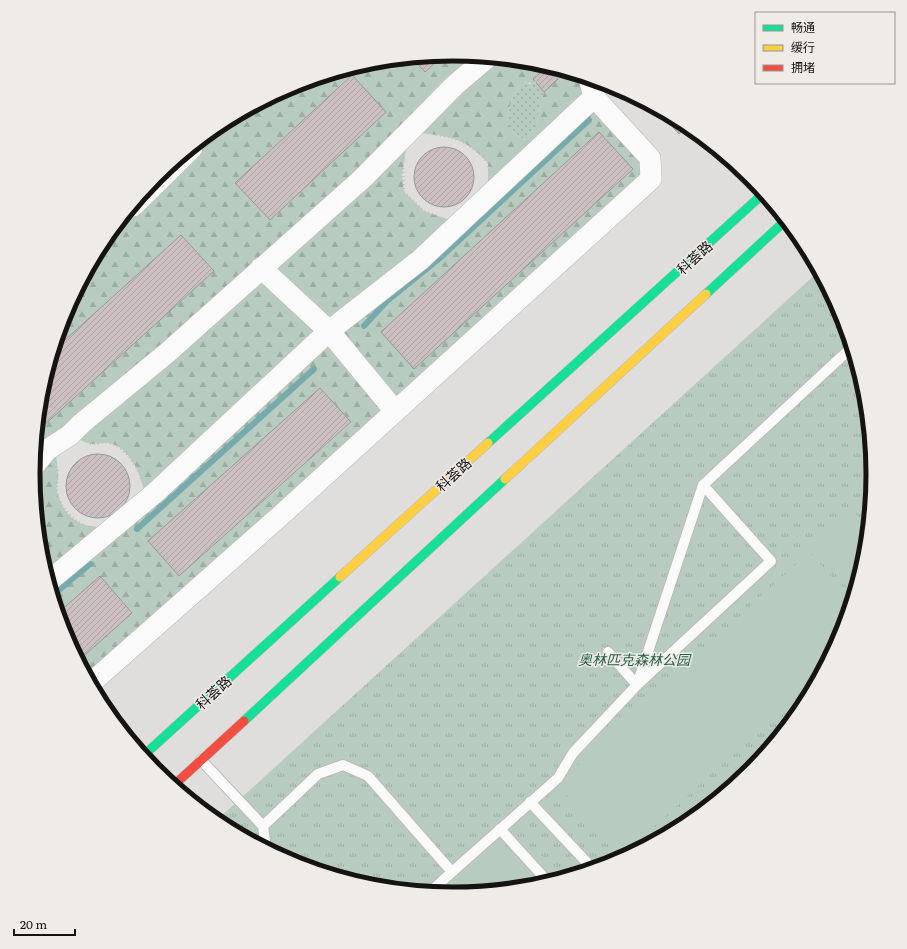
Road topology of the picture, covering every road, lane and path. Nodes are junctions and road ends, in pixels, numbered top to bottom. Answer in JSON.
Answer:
{"nodes":[{"id":1,"x":482,"y":62,"type":"edge"},
{"id":2,"x":516,"y":66,"type":"edge"},
{"id":3,"x":380,"y":68,"type":"edge"},
{"id":4,"x":536,"y":82,"type":"dead end"},
{"id":5,"x":592,"y":88,"type":"edge"},
{"id":6,"x":425,"y":116,"type":"junction"},
{"id":7,"x":409,"y":132,"type":"junction"},
{"id":8,"x":173,"y":171,"type":"edge"},
{"id":9,"x":488,"y":196,"type":"junction"},
{"id":10,"x":760,"y":197,"type":"edge"},
{"id":11,"x":466,"y":217,"type":"junction"},
{"id":12,"x":782,"y":223,"type":"edge"},
{"id":13,"x":261,"y":268,"type":"junction"},
{"id":14,"x":329,"y":331,"type":"junction"},
{"id":15,"x":848,"y":352,"type":"edge"},
{"id":16,"x":395,"y":411,"type":"junction"},
{"id":17,"x":62,"y":441,"type":"junction"},
{"id":18,"x":41,"y":458,"type":"edge"},
{"id":19,"x":703,"y":485,"type":"junction"},
{"id":20,"x":139,"y":506,"type":"junction"},
{"id":21,"x":114,"y":527,"type":"junction"},
{"id":22,"x":804,"y":531,"type":"dead end"},
{"id":23,"x":771,"y":560,"type":"junction"},
{"id":24,"x":53,"y":578,"type":"edge"},
{"id":25,"x":608,"y":652,"type":"dead end"},
{"id":26,"x":94,"y":680,"type":"edge"},
{"id":27,"x":637,"y":686,"type":"junction"},
{"id":28,"x":147,"y":752,"type":"edge"},
{"id":29,"x":201,"y":760,"type":"junction"},
{"id":30,"x":177,"y":782,"type":"edge"},
{"id":31,"x":530,"y":802,"type":"junction"},
{"id":32,"x":264,"y":826,"type":"junction"},
{"id":33,"x":500,"y":829,"type":"junction"},
{"id":34,"x":265,"y":842,"type":"edge"},
{"id":35,"x":589,"y":865,"type":"edge"},
{"id":36,"x":452,"y":872,"type":"junction"},
{"id":37,"x":544,"y":878,"type":"edge"},
{"id":38,"x":435,"y":887,"type":"edge"}],
"edges":[{"from":1,"to":6,"type":"street"},
{"from":2,"to":4,"type":"path"},
{"from":3,"to":6,"type":"path"},
{"from":5,"to":9,"type":"street"},
{"from":5,"to":16,"type":"street"},
{"from":6,"to":7,"type":"street"},
{"from":7,"to":9,"type":"path"},
{"from":7,"to":11,"type":"path"},
{"from":7,"to":13,"type":"street"},
{"from":8,"to":13,"type":"path"},
{"from":9,"to":11,"type":"street"},
{"from":10,"to":28,"type":"main road","name":"科荟路"},
{"from":11,"to":14,"type":"street"},
{"from":12,"to":29,"type":"main road"},
{"from":13,"to":14,"type":"street"},
{"from":13,"to":17,"type":"street"},
{"from":14,"to":16,"type":"street"},
{"from":14,"to":20,"type":"street"},
{"from":15,"to":19,"type":"lane"},
{"from":16,"to":26,"type":"street"},
{"from":17,"to":18,"type":"street"},
{"from":17,"to":20,"type":"path"},
{"from":17,"to":21,"type":"path"},
{"from":19,"to":23,"type":"lane"},
{"from":19,"to":27,"type":"lane"},
{"from":20,"to":21,"type":"street"},
{"from":21,"to":24,"type":"street"},
{"from":22,"to":23,"type":"path"},
{"from":23,"to":27,"type":"lane"},
{"from":25,"to":27,"type":"lane"},
{"from":27,"to":31,"type":"lane"},
{"from":29,"to":30,"type":"main road"},
{"from":29,"to":32,"type":"lane"},
{"from":31,"to":33,"type":"lane"},
{"from":31,"to":35,"type":"lane"},
{"from":32,"to":34,"type":"lane"},
{"from":32,"to":36,"type":"lane"},
{"from":33,"to":36,"type":"lane"},
{"from":33,"to":37,"type":"lane"},
{"from":36,"to":38,"type":"lane"}]}
